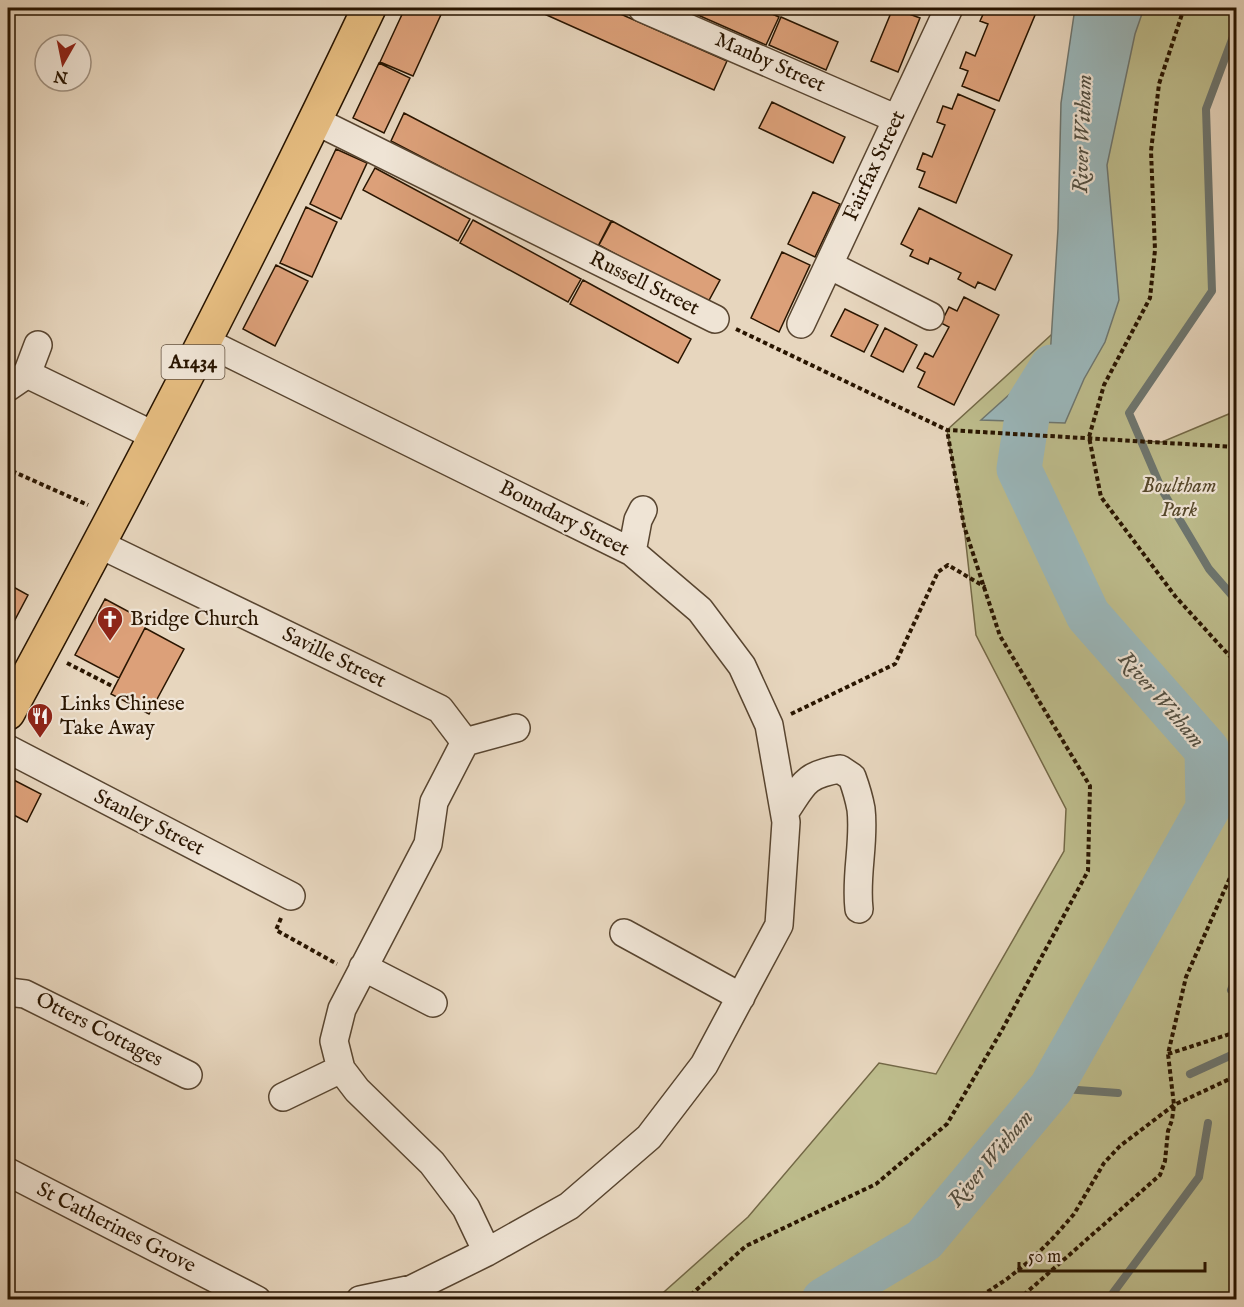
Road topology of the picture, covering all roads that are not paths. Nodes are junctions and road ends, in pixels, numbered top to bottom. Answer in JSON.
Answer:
{"nodes":[{"id":1,"x":369,"y":8,"type":"edge"},
{"id":2,"x":642,"y":8,"type":"edge"},
{"id":3,"x":949,"y":8,"type":"edge"},
{"id":4,"x":897,"y":119,"type":"junction"},
{"id":5,"x":316,"y":120,"type":"junction"},
{"id":6,"x":829,"y":265,"type":"junction"},
{"id":7,"x":930,"y":316,"type":"dead end"},
{"id":8,"x":715,"y":319,"type":"road end"},
{"id":9,"x":801,"y":324,"type":"dead end"},
{"id":10,"x":204,"y":341,"type":"junction"},
{"id":11,"x":38,"y":345,"type":"dead end"},
{"id":12,"x":17,"y":380,"type":"edge"},
{"id":13,"x":155,"y":436,"type":"junction"},
{"id":14,"x":643,"y":510,"type":"dead end"},
{"id":15,"x":106,"y":530,"type":"junction"},
{"id":16,"x":632,"y":552,"type":"junction"},
{"id":17,"x":8,"y":713,"type":"edge"},
{"id":18,"x":516,"y":728,"type":"dead end"},
{"id":19,"x":465,"y":742,"type":"junction"},
{"id":20,"x":8,"y":749,"type":"edge"},
{"id":21,"x":784,"y":812,"type":"junction"},
{"id":22,"x":291,"y":896,"type":"road end"},
{"id":23,"x":859,"y":909,"type":"dead end"},
{"id":24,"x":624,"y":933,"type":"dead end"},
{"id":25,"x":361,"y":971,"type":"junction"},
{"id":26,"x":8,"y":992,"type":"edge"},
{"id":27,"x":741,"y":997,"type":"junction"},
{"id":28,"x":433,"y":1004,"type":"dead end"},
{"id":29,"x":341,"y":1069,"type":"junction"},
{"id":30,"x":188,"y":1075,"type":"dead end"},
{"id":31,"x":283,"y":1097,"type":"dead end"},
{"id":32,"x":8,"y":1172,"type":"edge"},
{"id":33,"x":487,"y":1252,"type":"junction"},
{"id":34,"x":257,"y":1299,"type":"edge"},
{"id":35,"x":360,"y":1299,"type":"edge"}],
"edges":[{"from":1,"to":5,"type":"main road","number":"A1434"},
{"from":2,"to":4,"type":"street","name":"Manby Street"},
{"from":3,"to":4,"type":"street","name":"Fairfax Street"},
{"from":4,"to":6,"type":"street","name":"Fairfax Street"},
{"from":5,"to":8,"type":"street","name":"Russell Street"},
{"from":5,"to":10,"type":"main road","number":"A1434"},
{"from":6,"to":7,"type":"street"},
{"from":6,"to":9,"type":"street","name":"Fairfax Street"},
{"from":10,"to":13,"type":"main road","number":"A1434"},
{"from":10,"to":16,"type":"street","name":"Boundary Street"},
{"from":11,"to":12,"type":"street"},
{"from":12,"to":13,"type":"street"},
{"from":13,"to":15,"type":"main road","number":"A1434"},
{"from":14,"to":16,"type":"street"},
{"from":15,"to":17,"type":"main road","number":"A1434"},
{"from":15,"to":19,"type":"street","name":"Saville Street"},
{"from":16,"to":21,"type":"street","name":"Boundary Street"},
{"from":18,"to":19,"type":"street"},
{"from":19,"to":25,"type":"street"},
{"from":20,"to":22,"type":"street","name":"Stanley Street"},
{"from":21,"to":23,"type":"street"},
{"from":21,"to":27,"type":"street","name":"Boundary Street"},
{"from":24,"to":27,"type":"street"},
{"from":25,"to":28,"type":"street"},
{"from":25,"to":29,"type":"street"},
{"from":26,"to":30,"type":"street","name":"Otters Cottages"},
{"from":27,"to":33,"type":"street"},
{"from":29,"to":31,"type":"street"},
{"from":29,"to":33,"type":"street"},
{"from":32,"to":34,"type":"street","name":"St Catherines Grove"},
{"from":33,"to":35,"type":"street"}]}
